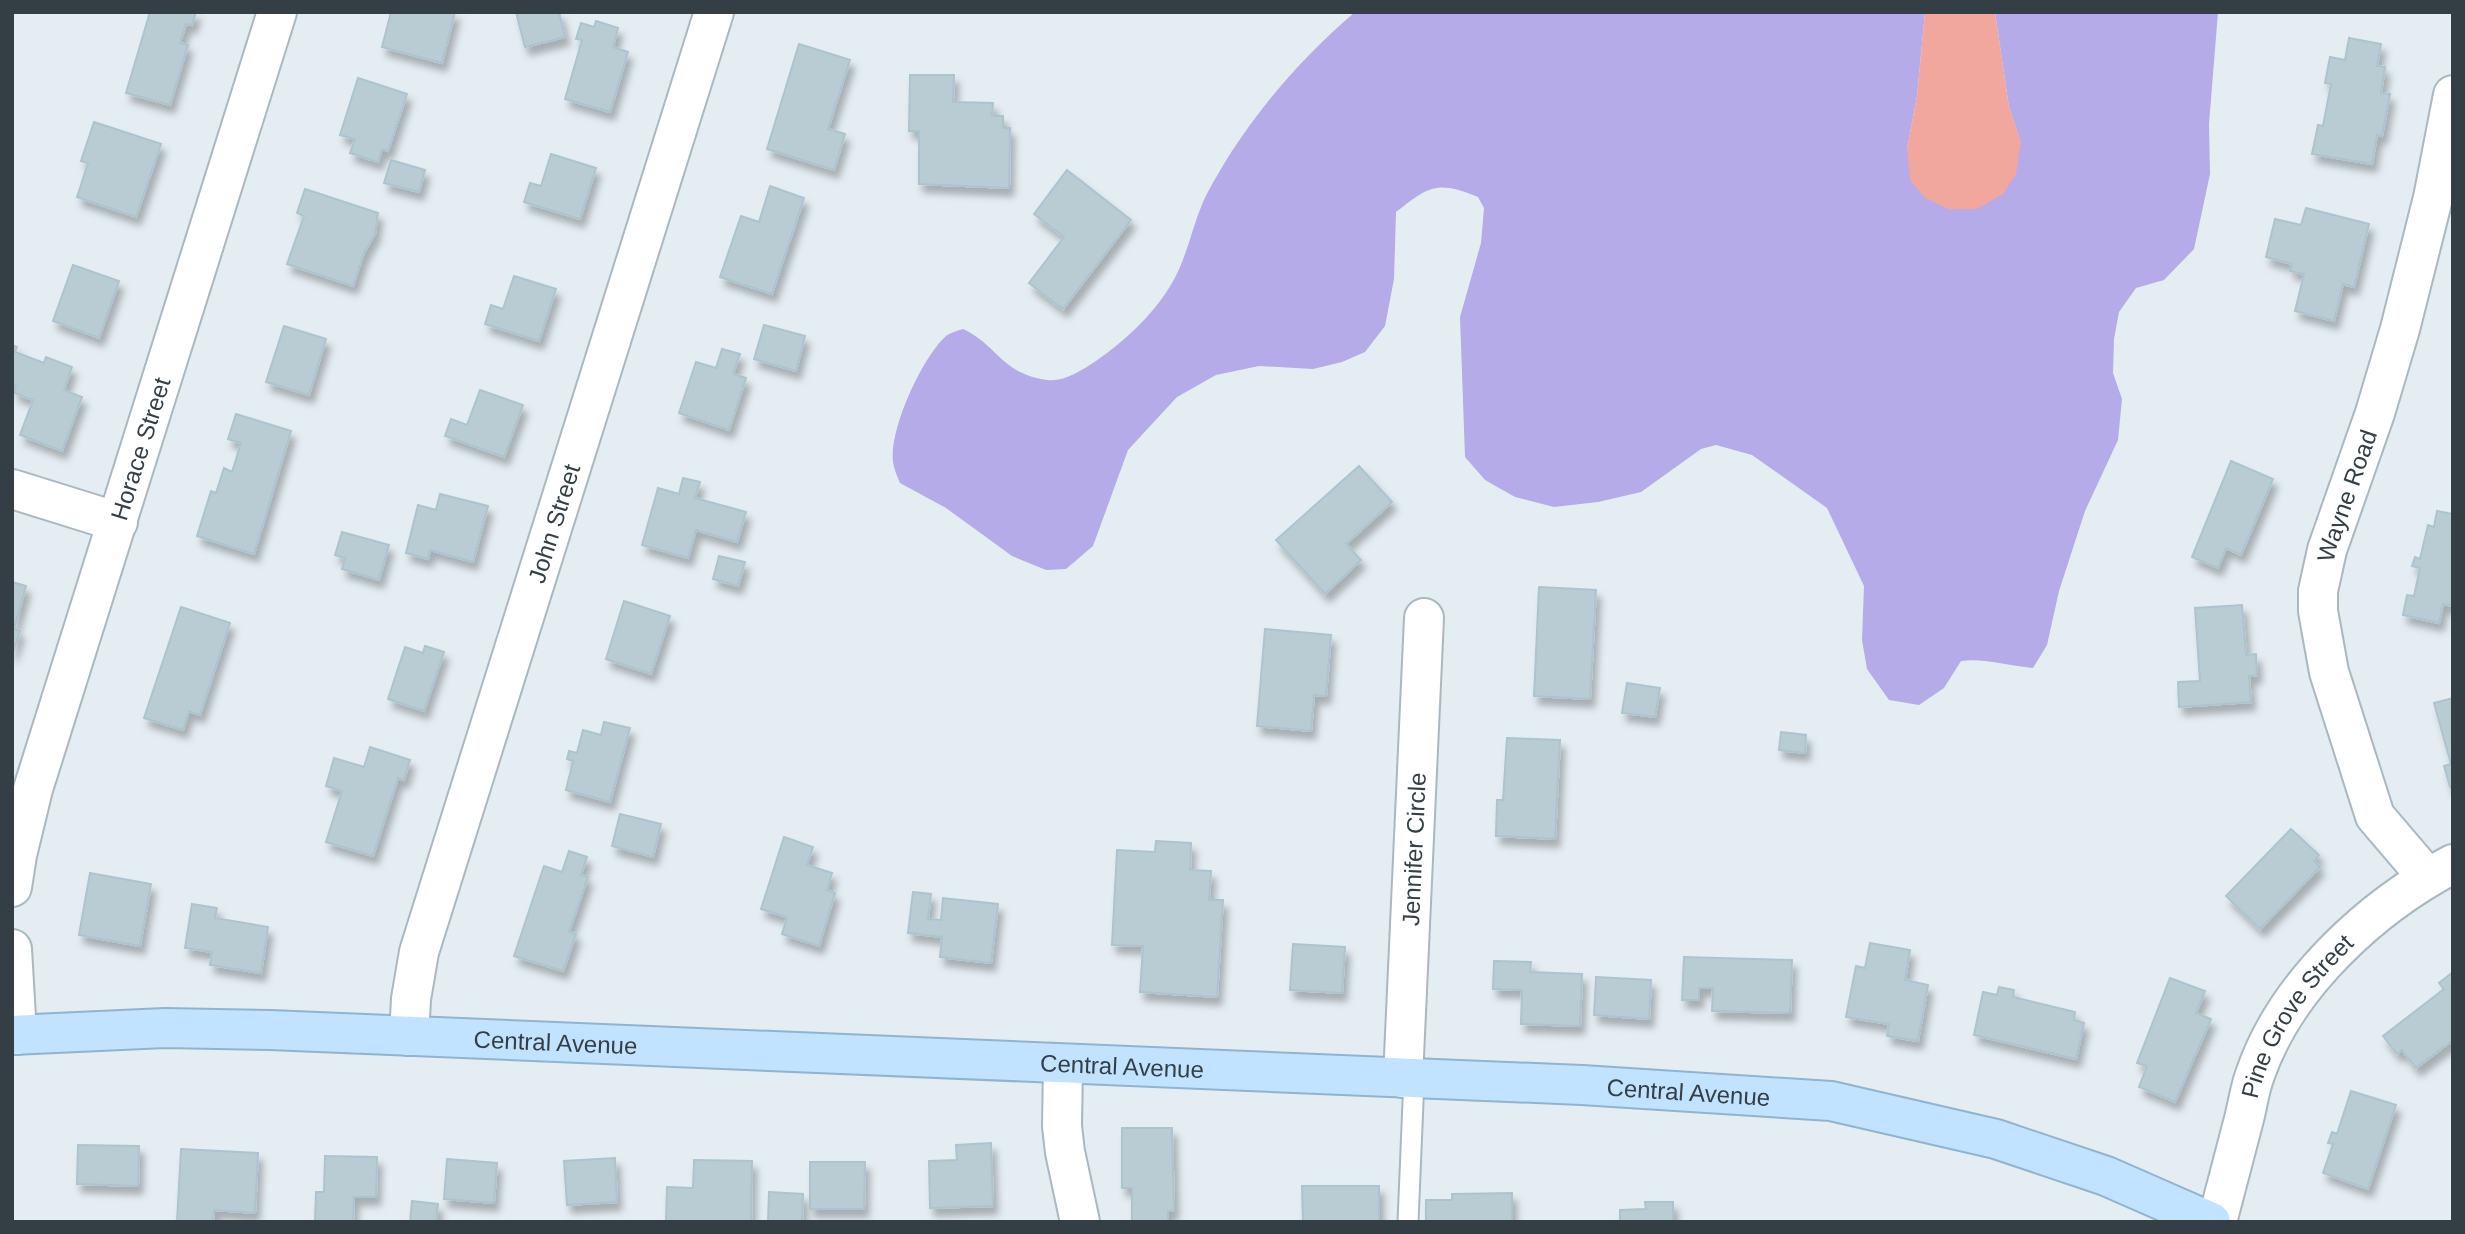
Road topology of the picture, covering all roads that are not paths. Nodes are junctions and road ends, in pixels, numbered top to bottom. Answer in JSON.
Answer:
{"nodes":[{"id":1,"x":277,"y":12,"type":"edge"},
{"id":2,"x":714,"y":12,"type":"edge"},
{"id":3,"x":2453,"y":95,"type":"edge"},
{"id":4,"x":12,"y":489,"type":"edge"},
{"id":5,"x":118,"y":522,"type":"junction"},
{"id":6,"x":1424,"y":618,"type":"dead end"},
{"id":7,"x":2440,"y":870,"type":"edge"},
{"id":8,"x":12,"y":887,"type":"edge"},
{"id":9,"x":12,"y":949,"type":"edge"},
{"id":10,"x":15,"y":1035,"type":"edge"},
{"id":11,"x":409,"y":1036,"type":"junction"},
{"id":12,"x":1063,"y":1065,"type":"junction"},
{"id":13,"x":1408,"y":1078,"type":"junction"},
{"id":14,"x":1080,"y":1222,"type":"edge"},
{"id":15,"x":1408,"y":1222,"type":"edge"},
{"id":16,"x":2211,"y":1222,"type":"edge"},
{"id":17,"x":2217,"y":1222,"type":"edge"}],
"edges":[{"from":1,"to":5,"type":"street","name":"Horace Street"},
{"from":2,"to":11,"type":"street","name":"John Street"},
{"from":3,"to":7,"type":"street","name":"Wayne Road"},
{"from":4,"to":5,"type":"street"},
{"from":5,"to":8,"type":"street","name":"Horace Street"},
{"from":6,"to":13,"type":"street","name":"Jennifer Circle"},
{"from":7,"to":17,"type":"street","name":"Pine Grove Street"},
{"from":9,"to":10,"type":"street"},
{"from":10,"to":11,"type":"main road","name":"Central Avenue"},
{"from":11,"to":12,"type":"main road","name":"Central Avenue"},
{"from":12,"to":13,"type":"main road","name":"Central Avenue"},
{"from":12,"to":14,"type":"street"},
{"from":13,"to":15,"type":"lane"},
{"from":13,"to":16,"type":"main road","name":"Central Avenue"}]}
